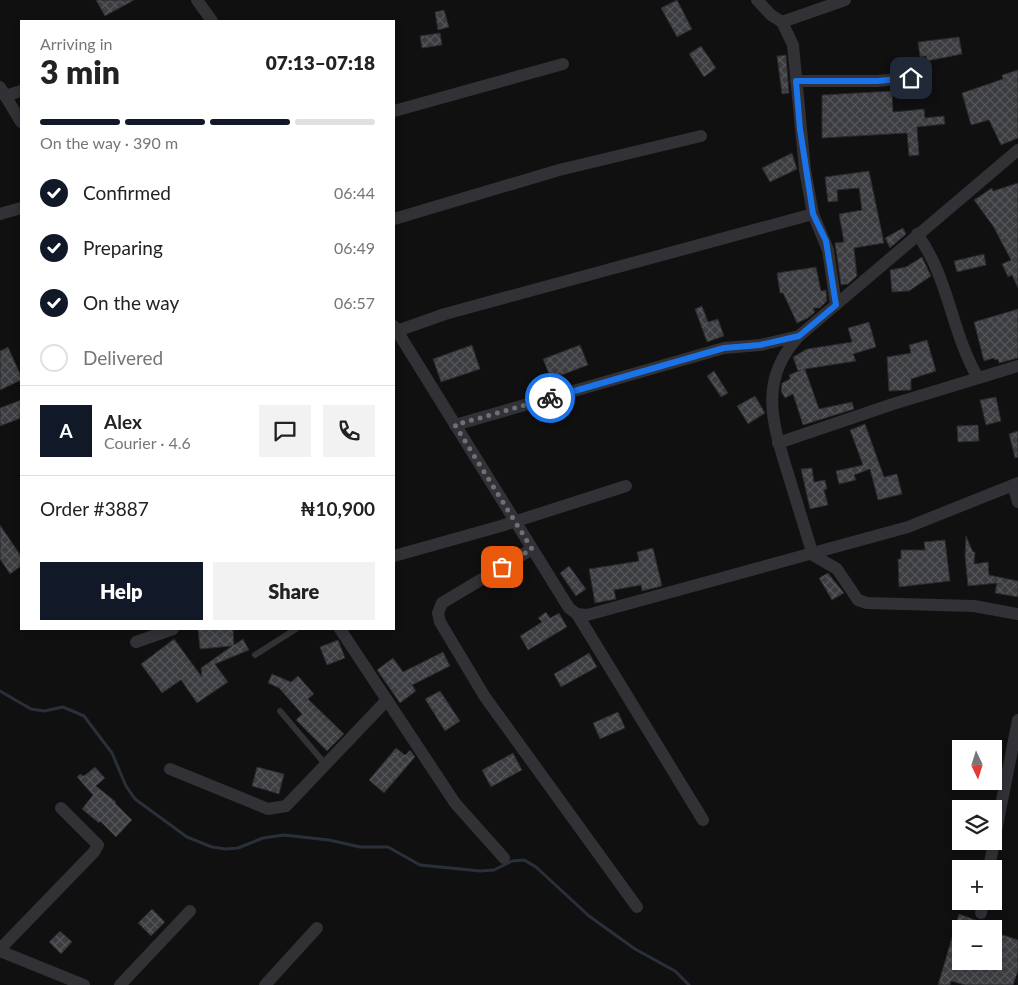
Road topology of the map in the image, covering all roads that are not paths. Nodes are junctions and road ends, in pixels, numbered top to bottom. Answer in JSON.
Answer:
{"nodes":[{"id":1,"x":197,"y":0,"type":"edge"},
{"id":2,"x":757,"y":0,"type":"edge"},
{"id":3,"x":845,"y":0,"type":"edge"},
{"id":4,"x":211,"y":20,"type":"edge"},
{"id":5,"x":782,"y":22,"type":"junction"},
{"id":6,"x":563,"y":64,"type":"dead end"},
{"id":7,"x":911,"y":78,"type":"dead end"},
{"id":8,"x":796,"y":81,"type":"junction"},
{"id":9,"x":20,"y":91,"type":"edge"},
{"id":10,"x":3,"y":92,"type":"edge"},
{"id":11,"x":395,"y":111,"type":"edge"},
{"id":12,"x":20,"y":120,"type":"edge"},
{"id":13,"x":700,"y":136,"type":"dead end"},
{"id":14,"x":1018,"y":150,"type":"edge"},
{"id":15,"x":20,"y":208,"type":"edge"},
{"id":16,"x":0,"y":214,"type":"edge"},
{"id":17,"x":813,"y":214,"type":"junction"},
{"id":18,"x":395,"y":220,"type":"edge"},
{"id":19,"x":917,"y":234,"type":"junction"},
{"id":20,"x":836,"y":305,"type":"junction"},
{"id":21,"x":395,"y":328,"type":"edge"},
{"id":22,"x":799,"y":336,"type":"junction"},
{"id":23,"x":1018,"y":366,"type":"edge"},
{"id":24,"x":978,"y":378,"type":"junction"},
{"id":25,"x":455,"y":425,"type":"junction"},
{"id":26,"x":778,"y":442,"type":"junction"},
{"id":27,"x":1015,"y":484,"type":"edge"},
{"id":28,"x":626,"y":486,"type":"dead end"},
{"id":29,"x":1018,"y":502,"type":"edge"},
{"id":30,"x":515,"y":521,"type":"junction"},
{"id":31,"x":532,"y":549,"type":"junction"},
{"id":32,"x":813,"y":555,"type":"junction"},
{"id":33,"x":395,"y":556,"type":"edge"},
{"id":34,"x":577,"y":614,"type":"junction"},
{"id":35,"x":1018,"y":614,"type":"edge"},
{"id":36,"x":169,"y":630,"type":"edge"},
{"id":37,"x":294,"y":630,"type":"edge"},
{"id":38,"x":341,"y":630,"type":"edge"},
{"id":39,"x":136,"y":642,"type":"dead end"},
{"id":40,"x":255,"y":655,"type":"dead end"},
{"id":41,"x":387,"y":700,"type":"junction"},
{"id":42,"x":280,"y":711,"type":"dead end"},
{"id":43,"x":1018,"y":720,"type":"edge"},
{"id":44,"x":326,"y":765,"type":"junction"},
{"id":45,"x":170,"y":769,"type":"dead end"},
{"id":46,"x":1002,"y":801,"type":"edge"},
{"id":47,"x":61,"y":808,"type":"dead end"},
{"id":48,"x":703,"y":820,"type":"dead end"},
{"id":49,"x":504,"y":858,"type":"dead end"},
{"id":50,"x":637,"y":907,"type":"dead end"},
{"id":51,"x":190,"y":911,"type":"dead end"},
{"id":52,"x":317,"y":928,"type":"dead end"},
{"id":53,"x":0,"y":950,"type":"edge"},
{"id":54,"x":84,"y":985,"type":"edge"},
{"id":55,"x":120,"y":985,"type":"edge"},
{"id":56,"x":265,"y":985,"type":"edge"}],
"edges":[{"from":1,"to":4,"type":"street"},
{"from":2,"to":5,"type":"street"},
{"from":3,"to":5,"type":"street"},
{"from":5,"to":8,"type":"street"},
{"from":6,"to":11,"type":"street"},
{"from":7,"to":8,"type":"street"},
{"from":8,"to":17,"type":"street"},
{"from":9,"to":10,"type":"street"},
{"from":10,"to":12,"type":"street"},
{"from":13,"to":18,"type":"street"},
{"from":14,"to":19,"type":"street"},
{"from":15,"to":16,"type":"street"},
{"from":17,"to":20,"type":"street"},
{"from":17,"to":21,"type":"street"},
{"from":19,"to":20,"type":"street"},
{"from":19,"to":24,"type":"street"},
{"from":20,"to":22,"type":"street"},
{"from":21,"to":25,"type":"street"},
{"from":22,"to":25,"type":"street"},
{"from":22,"to":26,"type":"street"},
{"from":23,"to":24,"type":"street"},
{"from":24,"to":26,"type":"street"},
{"from":25,"to":30,"type":"street"},
{"from":26,"to":32,"type":"street"},
{"from":27,"to":29,"type":"street"},
{"from":27,"to":32,"type":"street"},
{"from":28,"to":30,"type":"street"},
{"from":30,"to":31,"type":"street"},
{"from":30,"to":33,"type":"street"},
{"from":31,"to":34,"type":"street"},
{"from":31,"to":50,"type":"street"},
{"from":32,"to":34,"type":"street"},
{"from":32,"to":35,"type":"street"},
{"from":34,"to":48,"type":"street"},
{"from":36,"to":39,"type":"street"},
{"from":37,"to":40,"type":"lane"},
{"from":38,"to":41,"type":"street"},
{"from":41,"to":44,"type":"street"},
{"from":41,"to":49,"type":"street"},
{"from":42,"to":44,"type":"lane"},
{"from":43,"to":46,"type":"street"},
{"from":44,"to":45,"type":"street"},
{"from":47,"to":53,"type":"street"},
{"from":51,"to":55,"type":"street"},
{"from":52,"to":56,"type":"street"},
{"from":53,"to":54,"type":"street"}]}
